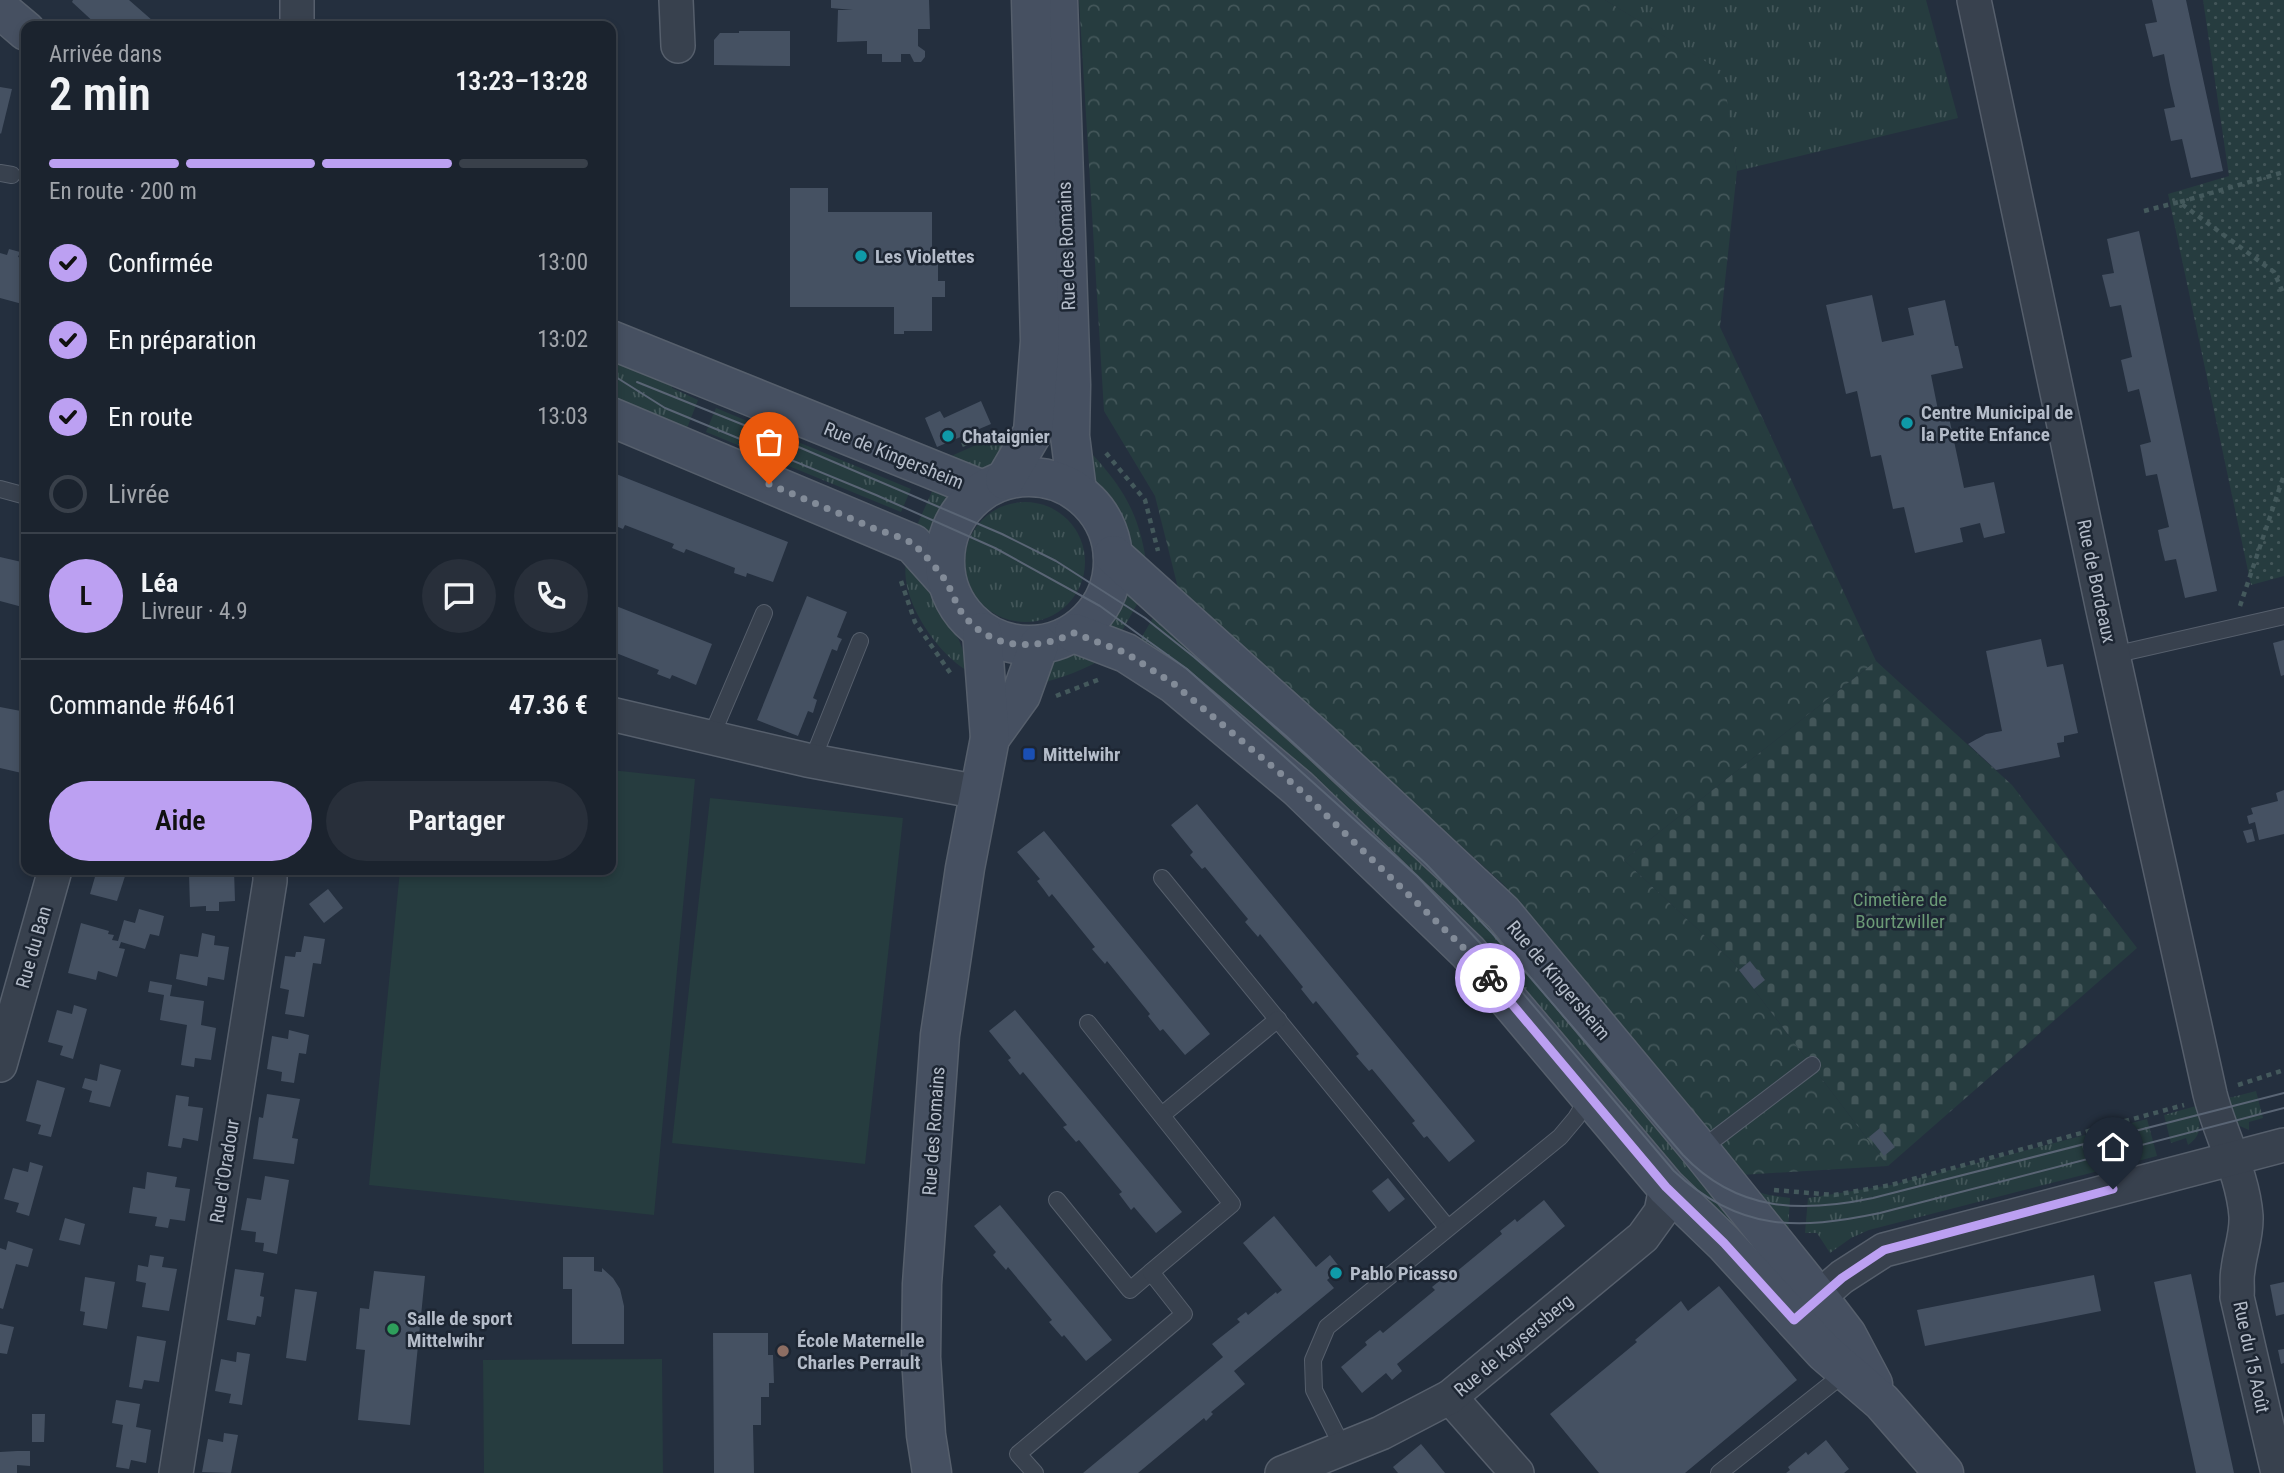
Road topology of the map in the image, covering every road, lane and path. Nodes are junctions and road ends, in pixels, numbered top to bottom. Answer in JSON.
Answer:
{"nodes":[{"id":1,"x":297,"y":0,"type":"edge"},
{"id":2,"x":676,"y":0,"type":"edge"},
{"id":3,"x":1031,"y":0,"type":"edge"},
{"id":4,"x":1058,"y":0,"type":"edge"},
{"id":5,"x":1974,"y":0,"type":"edge"},
{"id":6,"x":0,"y":9,"type":"edge"},
{"id":7,"x":297,"y":21,"type":"edge"},
{"id":8,"x":21,"y":27,"type":"edge"},
{"id":9,"x":678,"y":46,"type":"dead end"},
{"id":10,"x":2284,"y":172,"type":"edge"},
{"id":11,"x":2179,"y":202,"type":"junction"},
{"id":12,"x":2144,"y":211,"type":"dead end"},
{"id":13,"x":2284,"y":295,"type":"edge"},
{"id":14,"x":616,"y":342,"type":"edge"},
{"id":15,"x":616,"y":419,"type":"edge"},
{"id":16,"x":1007,"y":428,"type":"dead end"},
{"id":17,"x":952,"y":449,"type":"dead end"},
{"id":18,"x":1103,"y":450,"type":"dead end"},
{"id":19,"x":2284,"y":475,"type":"edge"},
{"id":20,"x":994,"y":485,"type":"junction"},
{"id":21,"x":0,"y":489,"type":"edge"},
{"id":22,"x":1077,"y":491,"type":"junction"},
{"id":23,"x":21,"y":495,"type":"edge"},
{"id":24,"x":1113,"y":555,"type":"junction"},
{"id":25,"x":1160,"y":559,"type":"dead end"},
{"id":26,"x":898,"y":573,"type":"dead end"},
{"id":27,"x":947,"y":582,"type":"junction"},
{"id":28,"x":764,"y":613,"type":"dead end"},
{"id":29,"x":2284,"y":616,"type":"edge"},
{"id":30,"x":2234,"y":627,"type":"junction"},
{"id":31,"x":982,"y":632,"type":"junction"},
{"id":32,"x":1074,"y":633,"type":"junction"},
{"id":33,"x":860,"y":641,"type":"dead end"},
{"id":34,"x":1039,"y":645,"type":"junction"},
{"id":35,"x":2113,"y":655,"type":"junction"},
{"id":36,"x":1104,"y":677,"type":"dead end"},
{"id":37,"x":957,"y":682,"type":"dead end"},
{"id":38,"x":1045,"y":700,"type":"dead end"},
{"id":39,"x":616,"y":714,"type":"edge"},
{"id":40,"x":711,"y":737,"type":"junction"},
{"id":41,"x":990,"y":738,"type":"junction"},
{"id":42,"x":811,"y":761,"type":"junction"},
{"id":43,"x":979,"y":792,"type":"junction"},
{"id":44,"x":54,"y":875,"type":"edge"},
{"id":45,"x":270,"y":875,"type":"edge"},
{"id":46,"x":1163,"y":878,"type":"dead end"},
{"id":47,"x":1278,"y":1019,"type":"junction"},
{"id":48,"x":1088,"y":1023,"type":"dead end"},
{"id":49,"x":0,"y":1065,"type":"edge"},
{"id":50,"x":1812,"y":1065,"type":"dead end"},
{"id":51,"x":2284,"y":1070,"type":"edge"},
{"id":52,"x":1590,"y":1094,"type":"junction"},
{"id":53,"x":2210,"y":1094,"type":"junction"},
{"id":54,"x":1162,"y":1115,"type":"junction"},
{"id":55,"x":2284,"y":1145,"type":"edge"},
{"id":56,"x":1700,"y":1150,"type":"junction"},
{"id":57,"x":2232,"y":1159,"type":"junction"},
{"id":58,"x":1728,"y":1185,"type":"junction"},
{"id":59,"x":1666,"y":1187,"type":"junction"},
{"id":60,"x":1056,"y":1200,"type":"dead end"},
{"id":61,"x":1447,"y":1227,"type":"junction"},
{"id":62,"x":1151,"y":1272,"type":"junction"},
{"id":63,"x":1806,"y":1308,"type":"junction"},
{"id":64,"x":1846,"y":1372,"type":"junction"},
{"id":65,"x":1450,"y":1397,"type":"junction"},
{"id":66,"x":1882,"y":1402,"type":"junction"},
{"id":67,"x":1343,"y":1448,"type":"junction"},
{"id":68,"x":176,"y":1473,"type":"edge"},
{"id":69,"x":932,"y":1473,"type":"edge"},
{"id":70,"x":1035,"y":1473,"type":"edge"},
{"id":71,"x":1282,"y":1473,"type":"edge"},
{"id":72,"x":1517,"y":1473,"type":"edge"},
{"id":73,"x":1719,"y":1473,"type":"edge"},
{"id":74,"x":1944,"y":1473,"type":"edge"},
{"id":75,"x":2278,"y":1473,"type":"edge"}],
"edges":[{"from":1,"to":7,"type":"street"},
{"from":2,"to":9,"type":"street"},
{"from":3,"to":20,"type":"main road","name":"Rue des Romains"},
{"from":4,"to":22,"type":"main road","name":"Rue des Romains"},
{"from":5,"to":35,"type":"street","name":"Rue de Bordeaux"},
{"from":6,"to":8,"type":"main road"},
{"from":10,"to":11,"type":"path"},
{"from":11,"to":12,"type":"path"},
{"from":11,"to":13,"type":"path"},
{"from":14,"to":20,"type":"main road","name":"Rue de Kingersheim"},
{"from":15,"to":27,"type":"main road"},
{"from":16,"to":17,"type":"path"},
{"from":18,"to":25,"type":"path"},
{"from":19,"to":30,"type":"path"},
{"from":20,"to":22,"type":"main road"},
{"from":20,"to":27,"type":"main road"},
{"from":21,"to":23,"type":"lane"},
{"from":22,"to":24,"type":"main road"},
{"from":24,"to":32,"type":"main road"},
{"from":24,"to":56,"type":"main road","name":"Rue de Kingersheim"},
{"from":26,"to":37,"type":"path"},
{"from":27,"to":31,"type":"main road"},
{"from":28,"to":40,"type":"lane"},
{"from":29,"to":30,"type":"lane"},
{"from":30,"to":35,"type":"lane"},
{"from":31,"to":34,"type":"main road"},
{"from":31,"to":41,"type":"main road","name":"Rue des Romains"},
{"from":32,"to":34,"type":"main road"},
{"from":32,"to":52,"type":"main road","name":"Rue de Kingersheim"},
{"from":33,"to":42,"type":"lane"},
{"from":34,"to":41,"type":"main road","name":"Rue des Romains"},
{"from":35,"to":53,"type":"street","name":"Rue de Bordeaux"},
{"from":36,"to":38,"type":"path"},
{"from":39,"to":40,"type":"street"},
{"from":40,"to":42,"type":"street"},
{"from":41,"to":43,"type":"main road","name":"Rue des Romains"},
{"from":42,"to":43,"type":"street"},
{"from":43,"to":69,"type":"main road","name":"Rue des Romains"},
{"from":44,"to":49,"type":"street","name":"Rue du Ban"},
{"from":45,"to":68,"type":"street","name":"Rue d'Oradour"},
{"from":46,"to":47,"type":"lane"},
{"from":47,"to":54,"type":"lane"},
{"from":47,"to":61,"type":"lane"},
{"from":48,"to":54,"type":"lane"},
{"from":50,"to":56,"type":"lane"},
{"from":51,"to":53,"type":"path"},
{"from":52,"to":59,"type":"main road","name":"Rue de Kingersheim"},
{"from":52,"to":61,"type":"lane"},
{"from":53,"to":57,"type":"street","name":"Rue de Bordeaux"},
{"from":53,"to":58,"type":"path"},
{"from":54,"to":62,"type":"lane"},
{"from":55,"to":57,"type":"street"},
{"from":56,"to":58,"type":"main road","name":"Rue de Kingersheim"},
{"from":57,"to":63,"type":"street"},
{"from":57,"to":75,"type":"street","name":"Rue du 15 Août"},
{"from":58,"to":63,"type":"main road","name":"Rue de Kingersheim"},
{"from":59,"to":63,"type":"main road","name":"Rue de Kingersheim"},
{"from":59,"to":65,"type":"street","name":"Rue de Kaysersberg"},
{"from":60,"to":62,"type":"lane"},
{"from":61,"to":67,"type":"lane"},
{"from":62,"to":70,"type":"lane"},
{"from":63,"to":64,"type":"main road","name":"Rue de Kingersheim"},
{"from":63,"to":66,"type":"main road","name":"Rue de Kingersheim"},
{"from":64,"to":66,"type":"main road","name":"Rue de Kingersheim"},
{"from":64,"to":73,"type":"lane"},
{"from":65,"to":67,"type":"street","name":"Rue de Kaysersberg"},
{"from":65,"to":72,"type":"street"},
{"from":66,"to":74,"type":"main road","name":"Rue de Kingersheim"},
{"from":67,"to":71,"type":"street","name":"Rue de Kaysersberg"}]}
